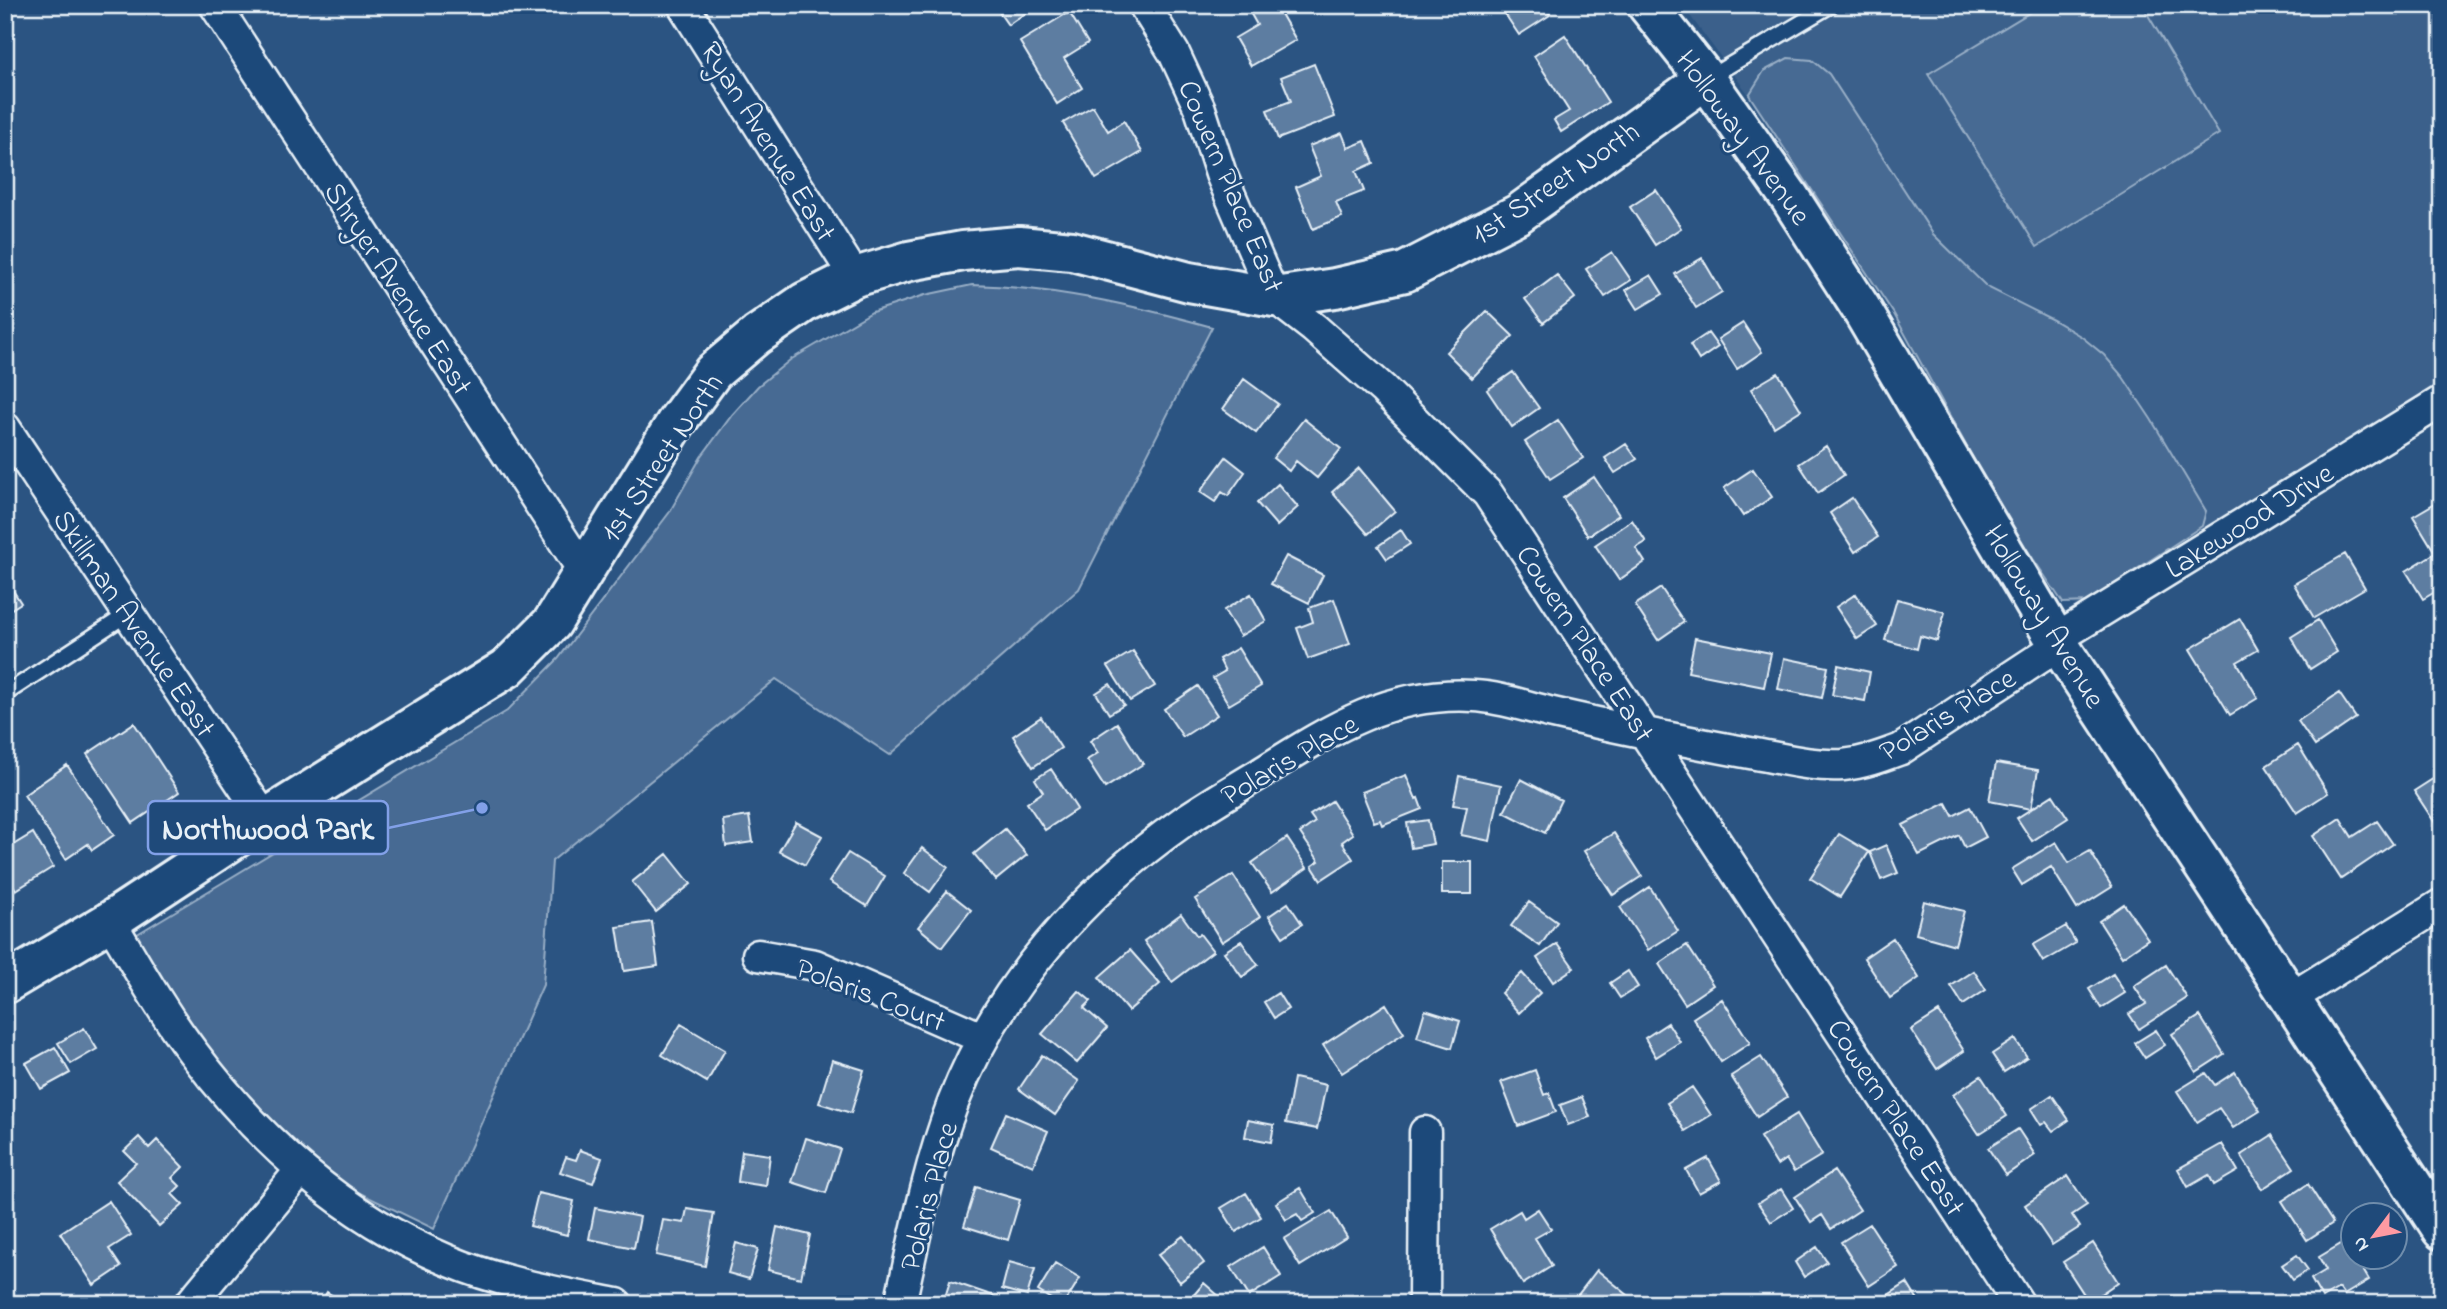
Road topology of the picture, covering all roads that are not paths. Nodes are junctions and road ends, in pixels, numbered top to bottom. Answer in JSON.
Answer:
{"nodes":[{"id":1,"x":215,"y":5,"type":"edge"},
{"id":2,"x":682,"y":5,"type":"edge"},
{"id":3,"x":1144,"y":5,"type":"edge"},
{"id":4,"x":1647,"y":5,"type":"edge"},
{"id":5,"x":1830,"y":5,"type":"edge"},
{"id":6,"x":1706,"y":79,"type":"junction"},
{"id":7,"x":855,"y":276,"type":"junction"},
{"id":8,"x":1274,"y":297,"type":"junction"},
{"id":9,"x":2442,"y":401,"type":"edge"},
{"id":10,"x":5,"y":428,"type":"edge"},
{"id":11,"x":584,"y":572,"type":"junction"},
{"id":12,"x":129,"y":613,"type":"junction"},
{"id":13,"x":2057,"y":642,"type":"junction"},
{"id":14,"x":5,"y":694,"type":"edge"},
{"id":15,"x":1645,"y":734,"type":"junction"},
{"id":16,"x":265,"y":819,"type":"junction"},
{"id":17,"x":2442,"y":904,"type":"edge"},
{"id":18,"x":110,"y":921,"type":"junction"},
{"id":19,"x":758,"y":955,"type":"dead end"},
{"id":20,"x":5,"y":984,"type":"edge"},
{"id":21,"x":2291,"y":999,"type":"junction"},
{"id":22,"x":982,"y":1038,"type":"junction"},
{"id":23,"x":1425,"y":1132,"type":"dead end"},
{"id":24,"x":301,"y":1170,"type":"junction"},
{"id":25,"x":2442,"y":1230,"type":"edge"},
{"id":26,"x":190,"y":1304,"type":"edge"},
{"id":27,"x":617,"y":1304,"type":"edge"},
{"id":28,"x":900,"y":1304,"type":"edge"},
{"id":29,"x":1424,"y":1304,"type":"edge"},
{"id":30,"x":2019,"y":1304,"type":"edge"}],
"edges":[{"from":1,"to":11,"type":"street","name":"Shryer Avenue East"},
{"from":2,"to":7,"type":"street","name":"Ryan Avenue East"},
{"from":3,"to":8,"type":"street","name":"Cowern Place East"},
{"from":4,"to":6,"type":"street","name":"Holloway Avenue"},
{"from":5,"to":6,"type":"lane"},
{"from":6,"to":8,"type":"street","name":"1st Street North"},
{"from":6,"to":13,"type":"street","name":"Holloway Avenue"},
{"from":7,"to":8,"type":"street","name":"1st Street North"},
{"from":7,"to":11,"type":"street","name":"1st Street North"},
{"from":8,"to":15,"type":"street","name":"Cowern Place East"},
{"from":9,"to":13,"type":"street","name":"Lakewood Drive"},
{"from":10,"to":12,"type":"street","name":"Skillman Avenue East"},
{"from":11,"to":16,"type":"street","name":"1st Street North"},
{"from":12,"to":14,"type":"lane"},
{"from":12,"to":16,"type":"street","name":"Skillman Avenue East"},
{"from":13,"to":15,"type":"street","name":"Polaris Place"},
{"from":13,"to":21,"type":"street","name":"Holloway Avenue"},
{"from":15,"to":22,"type":"street","name":"Polaris Place"},
{"from":15,"to":30,"type":"street","name":"Cowern Place East"},
{"from":16,"to":18,"type":"street","name":"1st Street North"},
{"from":17,"to":21,"type":"street"},
{"from":18,"to":20,"type":"street","name":"1st Street North"},
{"from":18,"to":24,"type":"street"},
{"from":19,"to":22,"type":"street","name":"Polaris Court"},
{"from":21,"to":25,"type":"street","name":"Holloway Avenue"},
{"from":22,"to":28,"type":"street","name":"Polaris Place"},
{"from":23,"to":29,"type":"street"},
{"from":24,"to":26,"type":"street"},
{"from":24,"to":27,"type":"street"}]}
